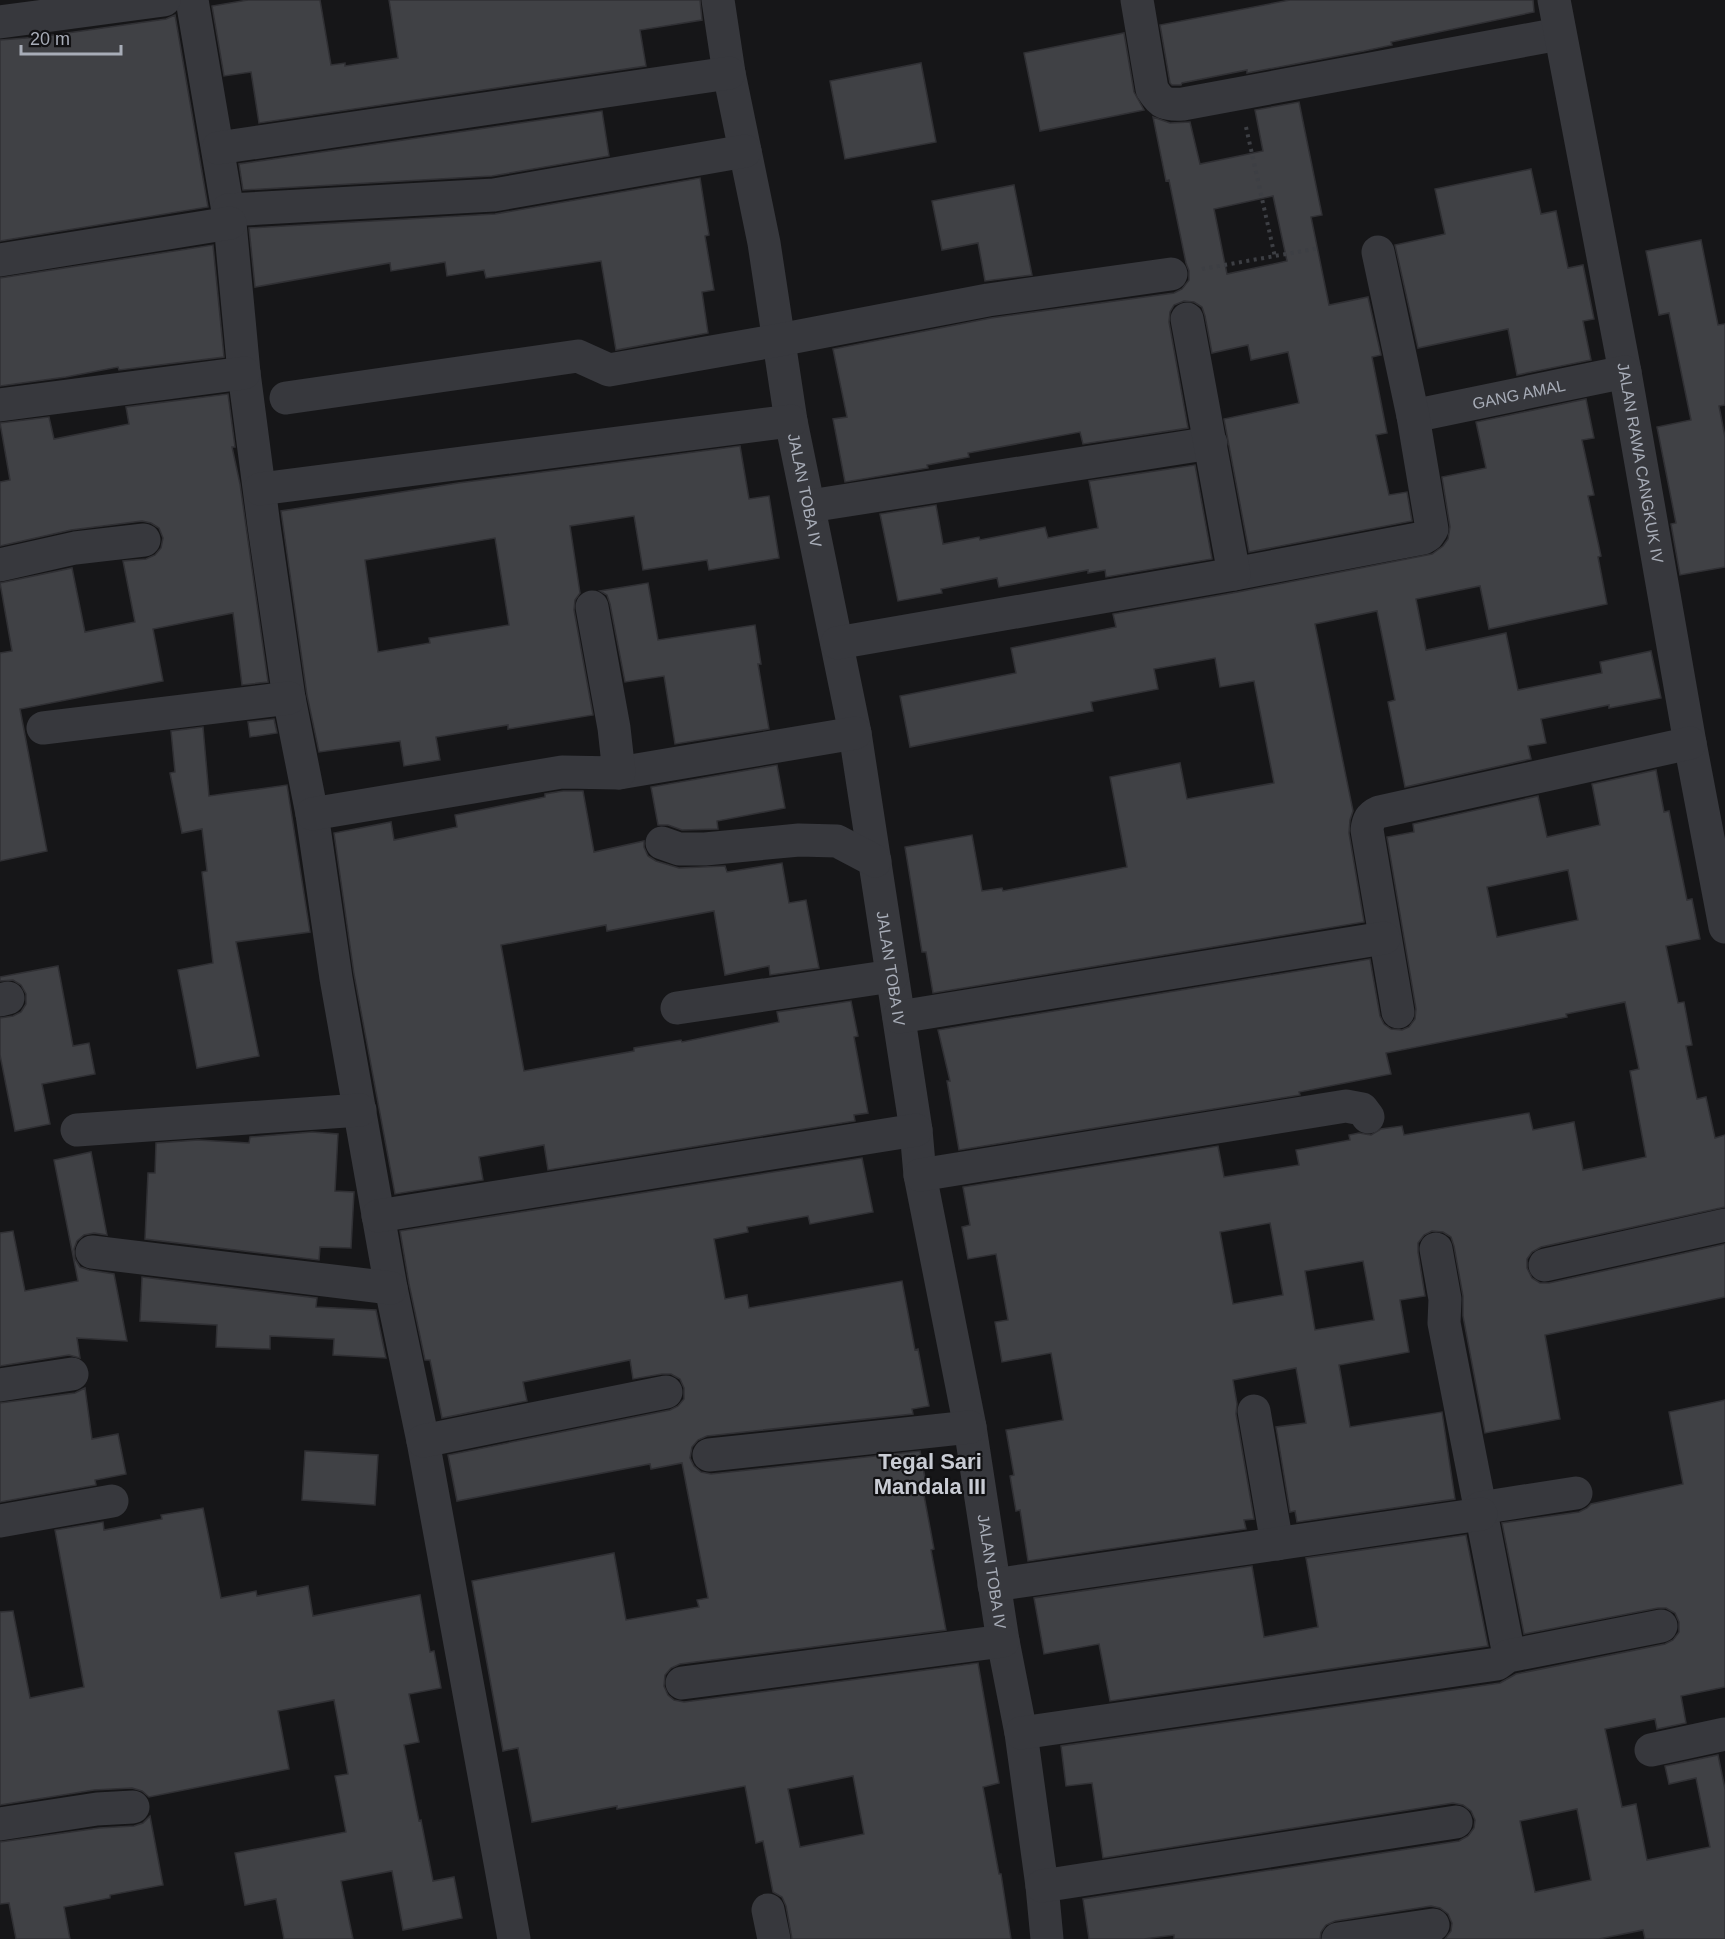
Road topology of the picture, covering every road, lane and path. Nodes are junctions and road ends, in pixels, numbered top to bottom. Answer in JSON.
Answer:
{"nodes":[{"id":1,"x":164,"y":0,"type":"edge"},
{"id":2,"x":192,"y":0,"type":"edge"},
{"id":3,"x":718,"y":0,"type":"edge"},
{"id":4,"x":1137,"y":0,"type":"edge"},
{"id":5,"x":1554,"y":0,"type":"edge"},
{"id":6,"x":0,"y":22,"type":"edge"},
{"id":7,"x":1559,"y":34,"type":"junction"},
{"id":8,"x":729,"y":73,"type":"junction"},
{"id":9,"x":1239,"y":94,"type":"junction"},
{"id":10,"x":218,"y":148,"type":"junction"},
{"id":11,"x":745,"y":151,"type":"junction"},
{"id":12,"x":229,"y":217,"type":"junction"},
{"id":13,"x":1320,"y":248,"type":"dead end"},
{"id":14,"x":1378,"y":252,"type":"dead end"},
{"id":15,"x":1275,"y":257,"type":"junction"},
{"id":16,"x":0,"y":260,"type":"edge"},
{"id":17,"x":1171,"y":274,"type":"joint"},
{"id":18,"x":1187,"y":320,"type":"dead end"},
{"id":19,"x":779,"y":340,"type":"junction"},
{"id":20,"x":1625,"y":372,"type":"junction"},
{"id":21,"x":244,"y":373,"type":"junction"},
{"id":22,"x":286,"y":398,"type":"dead end"},
{"id":23,"x":0,"y":405,"type":"edge"},
{"id":24,"x":1413,"y":416,"type":"junction"},
{"id":25,"x":791,"y":421,"type":"junction"},
{"id":26,"x":1211,"y":443,"type":"junction"},
{"id":27,"x":260,"y":489,"type":"junction"},
{"id":28,"x":810,"y":506,"type":"junction"},
{"id":29,"x":144,"y":540,"type":"dead end"},
{"id":30,"x":0,"y":565,"type":"edge"},
{"id":31,"x":1234,"y":574,"type":"junction"},
{"id":32,"x":592,"y":607,"type":"dead end"},
{"id":33,"x":837,"y":643,"type":"junction"},
{"id":34,"x":289,"y":698,"type":"junction"},
{"id":35,"x":44,"y":728,"type":"dead end"},
{"id":36,"x":855,"y":733,"type":"junction"},
{"id":37,"x":1690,"y":743,"type":"junction"},
{"id":38,"x":619,"y":773,"type":"junction"},
{"id":39,"x":312,"y":814,"type":"junction"},
{"id":40,"x":662,"y":843,"type":"dead end"},
{"id":41,"x":875,"y":861,"type":"junction"},
{"id":42,"x":1725,"y":927,"type":"edge"},
{"id":43,"x":1384,"y":938,"type":"junction"},
{"id":44,"x":892,"y":976,"type":"junction"},
{"id":45,"x":677,"y":1008,"type":"dead end"},
{"id":46,"x":1398,"y":1012,"type":"dead end"},
{"id":47,"x":899,"y":1017,"type":"junction"},
{"id":48,"x":360,"y":1110,"type":"junction"},
{"id":49,"x":1368,"y":1117,"type":"dead end"},
{"id":50,"x":77,"y":1130,"type":"dead end"},
{"id":51,"x":916,"y":1130,"type":"junction"},
{"id":52,"x":920,"y":1175,"type":"junction"},
{"id":53,"x":378,"y":1216,"type":"junction"},
{"id":54,"x":1725,"y":1225,"type":"edge"},
{"id":55,"x":1436,"y":1249,"type":"dead end"},
{"id":56,"x":92,"y":1252,"type":"dead end"},
{"id":57,"x":1545,"y":1265,"type":"dead end"},
{"id":58,"x":391,"y":1288,"type":"junction"},
{"id":59,"x":72,"y":1374,"type":"dead end"},
{"id":60,"x":0,"y":1385,"type":"edge"},
{"id":61,"x":666,"y":1392,"type":"dead end"},
{"id":62,"x":1254,"y":1411,"type":"dead end"},
{"id":63,"x":970,"y":1427,"type":"junction"},
{"id":64,"x":423,"y":1441,"type":"junction"},
{"id":65,"x":709,"y":1455,"type":"dead end"},
{"id":66,"x":1576,"y":1493,"type":"dead end"},
{"id":67,"x":112,"y":1501,"type":"dead end"},
{"id":68,"x":1481,"y":1511,"type":"junction"},
{"id":69,"x":0,"y":1521,"type":"edge"},
{"id":70,"x":1278,"y":1544,"type":"junction"},
{"id":71,"x":994,"y":1585,"type":"junction"},
{"id":72,"x":1661,"y":1626,"type":"dead end"},
{"id":73,"x":1003,"y":1641,"type":"junction"},
{"id":74,"x":1508,"y":1656,"type":"junction"},
{"id":75,"x":682,"y":1683,"type":"dead end"},
{"id":76,"x":1021,"y":1733,"type":"junction"},
{"id":77,"x":1725,"y":1734,"type":"edge"},
{"id":78,"x":1651,"y":1750,"type":"dead end"},
{"id":79,"x":132,"y":1807,"type":"dead end"},
{"id":80,"x":1456,"y":1822,"type":"dead end"},
{"id":81,"x":0,"y":1824,"type":"edge"},
{"id":82,"x":1042,"y":1886,"type":"junction"},
{"id":83,"x":1433,"y":1925,"type":"dead end"},
{"id":84,"x":514,"y":1939,"type":"edge"},
{"id":85,"x":1047,"y":1939,"type":"edge"},
{"id":86,"x":1338,"y":1939,"type":"edge"}],
"edges":[{"from":1,"to":6,"type":"street"},
{"from":2,"to":10,"type":"street"},
{"from":3,"to":8,"type":"street","name":"JALAN TOBA IV"},
{"from":4,"to":9,"type":"street"},
{"from":5,"to":7,"type":"street","name":"JALAN RAWA CANGKUK IV"},
{"from":7,"to":9,"type":"street"},
{"from":7,"to":20,"type":"street","name":"JALAN RAWA CANGKUK IV"},
{"from":8,"to":10,"type":"street"},
{"from":8,"to":11,"type":"street","name":"JALAN TOBA IV"},
{"from":9,"to":15,"type":"path"},
{"from":10,"to":12,"type":"street"},
{"from":11,"to":12,"type":"street"},
{"from":11,"to":19,"type":"street","name":"JALAN TOBA IV"},
{"from":12,"to":16,"type":"street"},
{"from":12,"to":21,"type":"street"},
{"from":13,"to":15,"type":"path"},
{"from":14,"to":24,"type":"street"},
{"from":15,"to":17,"type":"path"},
{"from":17,"to":19,"type":"street"},
{"from":18,"to":26,"type":"street"},
{"from":19,"to":22,"type":"street"},
{"from":19,"to":25,"type":"street","name":"JALAN TOBA IV"},
{"from":20,"to":24,"type":"street","name":"GANG AMAL"},
{"from":20,"to":37,"type":"street","name":"JALAN RAWA CANGKUK IV"},
{"from":21,"to":23,"type":"street"},
{"from":21,"to":27,"type":"street"},
{"from":24,"to":31,"type":"street"},
{"from":25,"to":27,"type":"street"},
{"from":25,"to":28,"type":"street","name":"JALAN TOBA IV"},
{"from":26,"to":28,"type":"street"},
{"from":26,"to":31,"type":"street"},
{"from":27,"to":34,"type":"street"},
{"from":28,"to":33,"type":"street","name":"JALAN TOBA IV"},
{"from":29,"to":30,"type":"street"},
{"from":31,"to":33,"type":"street"},
{"from":32,"to":38,"type":"street"},
{"from":33,"to":36,"type":"street","name":"JALAN TOBA IV"},
{"from":34,"to":35,"type":"street"},
{"from":34,"to":39,"type":"street"},
{"from":36,"to":38,"type":"street"},
{"from":36,"to":41,"type":"street","name":"JALAN TOBA IV"},
{"from":37,"to":42,"type":"street","name":"JALAN RAWA CANGKUK IV"},
{"from":37,"to":43,"type":"street"},
{"from":38,"to":39,"type":"street"},
{"from":39,"to":48,"type":"street"},
{"from":40,"to":41,"type":"street"},
{"from":41,"to":44,"type":"street","name":"JALAN TOBA IV"},
{"from":43,"to":46,"type":"street"},
{"from":43,"to":47,"type":"street"},
{"from":44,"to":45,"type":"street"},
{"from":44,"to":47,"type":"street","name":"JALAN TOBA IV"},
{"from":47,"to":51,"type":"street","name":"JALAN TOBA IV"},
{"from":48,"to":50,"type":"street"},
{"from":48,"to":53,"type":"street"},
{"from":49,"to":52,"type":"street"},
{"from":51,"to":52,"type":"street","name":"JALAN TOBA IV"},
{"from":51,"to":53,"type":"street"},
{"from":52,"to":63,"type":"street","name":"JALAN TOBA IV"},
{"from":53,"to":58,"type":"street"},
{"from":54,"to":57,"type":"street"},
{"from":55,"to":68,"type":"street"},
{"from":56,"to":58,"type":"street"},
{"from":58,"to":64,"type":"street"},
{"from":59,"to":60,"type":"street"},
{"from":61,"to":64,"type":"street"},
{"from":62,"to":70,"type":"street"},
{"from":63,"to":65,"type":"street"},
{"from":63,"to":71,"type":"street","name":"JALAN TOBA IV"},
{"from":64,"to":84,"type":"street"},
{"from":66,"to":68,"type":"street"},
{"from":67,"to":69,"type":"street"},
{"from":68,"to":70,"type":"street"},
{"from":68,"to":74,"type":"street"},
{"from":70,"to":71,"type":"street"},
{"from":71,"to":73,"type":"street","name":"JALAN TOBA IV"},
{"from":72,"to":74,"type":"street"},
{"from":73,"to":75,"type":"street"},
{"from":73,"to":76,"type":"street","name":"JALAN TOBA IV"},
{"from":74,"to":76,"type":"street"},
{"from":76,"to":82,"type":"street","name":"JALAN TOBA IV"},
{"from":77,"to":78,"type":"street"},
{"from":79,"to":81,"type":"street"},
{"from":80,"to":82,"type":"street"},
{"from":82,"to":85,"type":"street","name":"JALAN TOBA IV"},
{"from":83,"to":86,"type":"street"}]}
